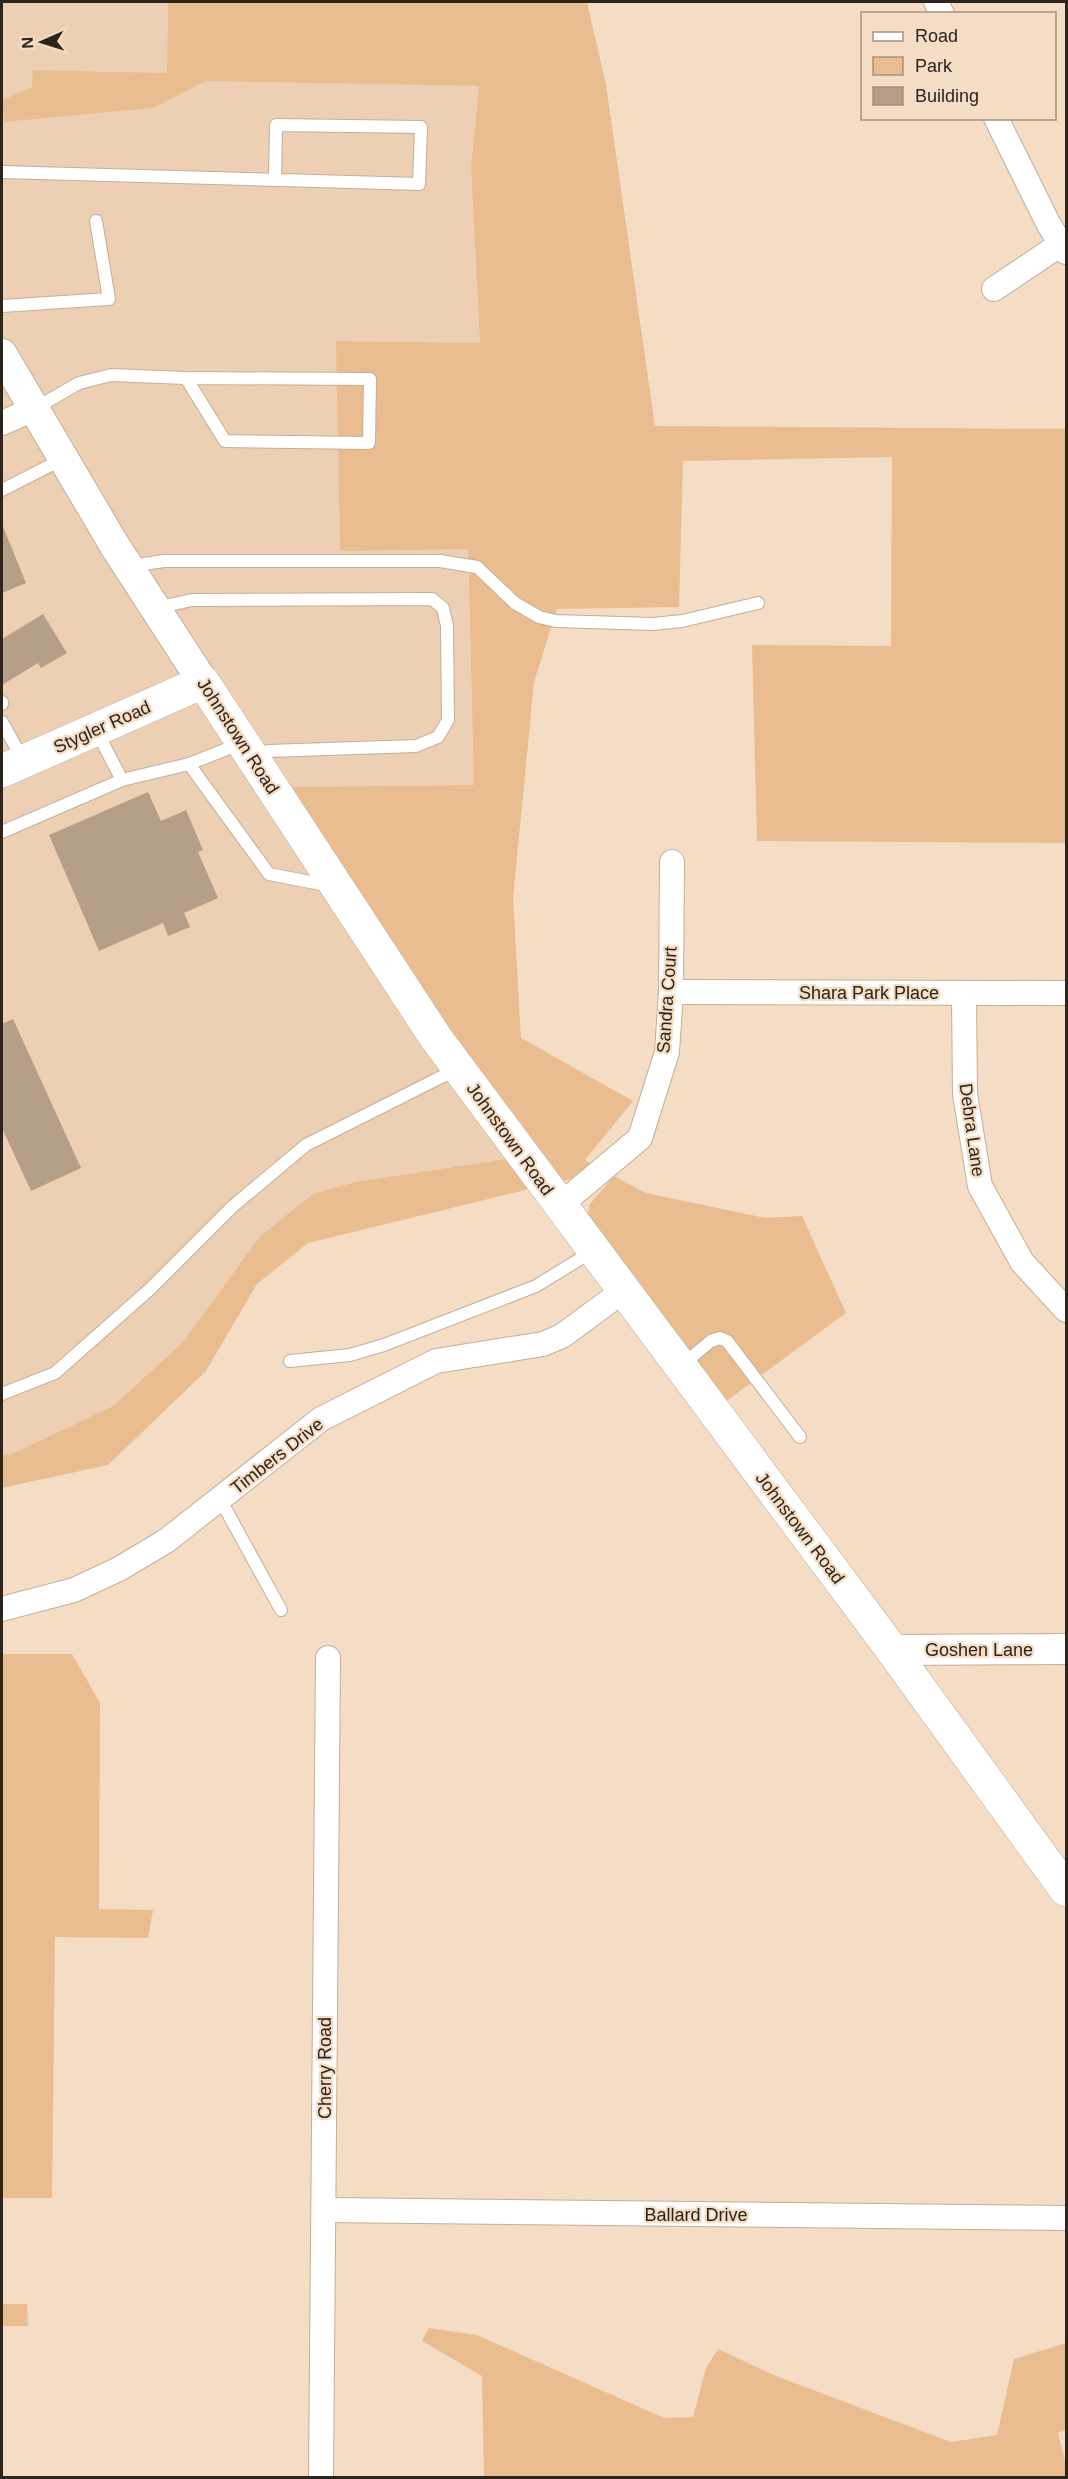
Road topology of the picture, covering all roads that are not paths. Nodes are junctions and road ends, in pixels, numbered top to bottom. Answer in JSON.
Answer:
{"nodes":[{"id":1,"x":997,"y":120,"type":"edge"},
{"id":2,"x":2,"y":172,"type":"edge"},
{"id":3,"x":275,"y":180,"type":"junction"},
{"id":4,"x":96,"y":221,"type":"dead end"},
{"id":5,"x":1064,"y":248,"type":"edge"},
{"id":6,"x":994,"y":289,"type":"dead end"},
{"id":7,"x":2,"y":306,"type":"edge"},
{"id":8,"x":2,"y":354,"type":"edge"},
{"id":9,"x":186,"y":378,"type":"junction"},
{"id":10,"x":34,"y":409,"type":"junction"},
{"id":11,"x":2,"y":423,"type":"edge"},
{"id":12,"x":63,"y":459,"type":"junction"},
{"id":13,"x":2,"y":490,"type":"edge"},
{"id":14,"x":128,"y":567,"type":"junction"},
{"id":15,"x":758,"y":603,"type":"dead end"},
{"id":16,"x":155,"y":608,"type":"junction"},
{"id":17,"x":202,"y":682,"type":"junction"},
{"id":18,"x":2,"y":722,"type":"edge"},
{"id":19,"x":96,"y":729,"type":"junction"},
{"id":20,"x":248,"y":750,"type":"junction"},
{"id":21,"x":189,"y":764,"type":"junction"},
{"id":22,"x":13,"y":766,"type":"edge"},
{"id":23,"x":122,"y":780,"type":"junction"},
{"id":24,"x":2,"y":832,"type":"edge"},
{"id":25,"x":672,"y":862,"type":"dead end"},
{"id":26,"x":338,"y":888,"type":"junction"},
{"id":27,"x":670,"y":992,"type":"junction"},
{"id":28,"x":1066,"y":993,"type":"edge"},
{"id":29,"x":964,"y":994,"type":"junction"},
{"id":30,"x":458,"y":1069,"type":"junction"},
{"id":31,"x":559,"y":1206,"type":"junction"},
{"id":32,"x":593,"y":1251,"type":"junction"},
{"id":33,"x":623,"y":1291,"type":"junction"},
{"id":34,"x":1066,"y":1310,"type":"edge"},
{"id":35,"x":290,"y":1361,"type":"dead end"},
{"id":36,"x":680,"y":1367,"type":"junction"},
{"id":37,"x":2,"y":1394,"type":"edge"},
{"id":38,"x":800,"y":1437,"type":"dead end"},
{"id":39,"x":220,"y":1499,"type":"junction"},
{"id":40,"x":2,"y":1609,"type":"edge"},
{"id":41,"x":281,"y":1610,"type":"dead end"},
{"id":42,"x":1066,"y":1649,"type":"edge"},
{"id":43,"x":892,"y":1650,"type":"junction"},
{"id":44,"x":328,"y":1659,"type":"dead end"},
{"id":45,"x":1066,"y":1890,"type":"edge"},
{"id":46,"x":325,"y":2210,"type":"junction"},
{"id":47,"x":1066,"y":2218,"type":"edge"},
{"id":48,"x":321,"y":2478,"type":"edge"}],
"edges":[{"from":1,"to":5,"type":"street"},
{"from":2,"to":3,"type":"lane"},
{"from":3,"to":3,"type":"lane"},
{"from":4,"to":7,"type":"lane"},
{"from":5,"to":6,"type":"street"},
{"from":8,"to":10,"type":"street","name":"Johnstown Road"},
{"from":9,"to":9,"type":"lane"},
{"from":9,"to":10,"type":"lane"},
{"from":10,"to":11,"type":"street"},
{"from":10,"to":12,"type":"street","name":"Johnstown Road"},
{"from":12,"to":13,"type":"lane"},
{"from":12,"to":14,"type":"street","name":"Johnstown Road"},
{"from":14,"to":15,"type":"lane"},
{"from":14,"to":16,"type":"street","name":"Johnstown Road"},
{"from":16,"to":17,"type":"street","name":"Johnstown Road"},
{"from":16,"to":20,"type":"lane"},
{"from":17,"to":19,"type":"main road","name":"Stygler Road"},
{"from":17,"to":20,"type":"main road","name":"Johnstown Road"},
{"from":18,"to":22,"type":"lane"},
{"from":19,"to":22,"type":"main road","name":"Stygler Road"},
{"from":19,"to":23,"type":"lane"},
{"from":20,"to":21,"type":"lane"},
{"from":20,"to":26,"type":"main road","name":"Johnstown Road"},
{"from":21,"to":23,"type":"lane"},
{"from":21,"to":26,"type":"lane"},
{"from":23,"to":24,"type":"lane"},
{"from":25,"to":27,"type":"street","name":"Sandra Court"},
{"from":26,"to":30,"type":"main road","name":"Johnstown Road"},
{"from":27,"to":29,"type":"street","name":"Shara Park Place"},
{"from":27,"to":31,"type":"street","name":"Sandra Court"},
{"from":28,"to":29,"type":"street","name":"Shara Park Place"},
{"from":29,"to":34,"type":"street","name":"Debra Lane"},
{"from":30,"to":31,"type":"main road","name":"Johnstown Road"},
{"from":30,"to":37,"type":"lane"},
{"from":31,"to":32,"type":"main road","name":"Johnstown Road"},
{"from":32,"to":33,"type":"main road","name":"Johnstown Road"},
{"from":32,"to":35,"type":"lane"},
{"from":33,"to":36,"type":"main road","name":"Johnstown Road"},
{"from":33,"to":39,"type":"street","name":"Timbers Drive"},
{"from":36,"to":38,"type":"lane"},
{"from":36,"to":43,"type":"main road","name":"Johnstown Road"},
{"from":39,"to":40,"type":"street","name":"Timbers Drive"},
{"from":39,"to":41,"type":"lane"},
{"from":42,"to":43,"type":"street","name":"Goshen Lane"},
{"from":43,"to":45,"type":"main road","name":"Johnstown Road"},
{"from":44,"to":46,"type":"street","name":"Cherry Road"},
{"from":46,"to":47,"type":"street","name":"Ballard Drive"},
{"from":46,"to":48,"type":"street","name":"Cherry Road"}]}
